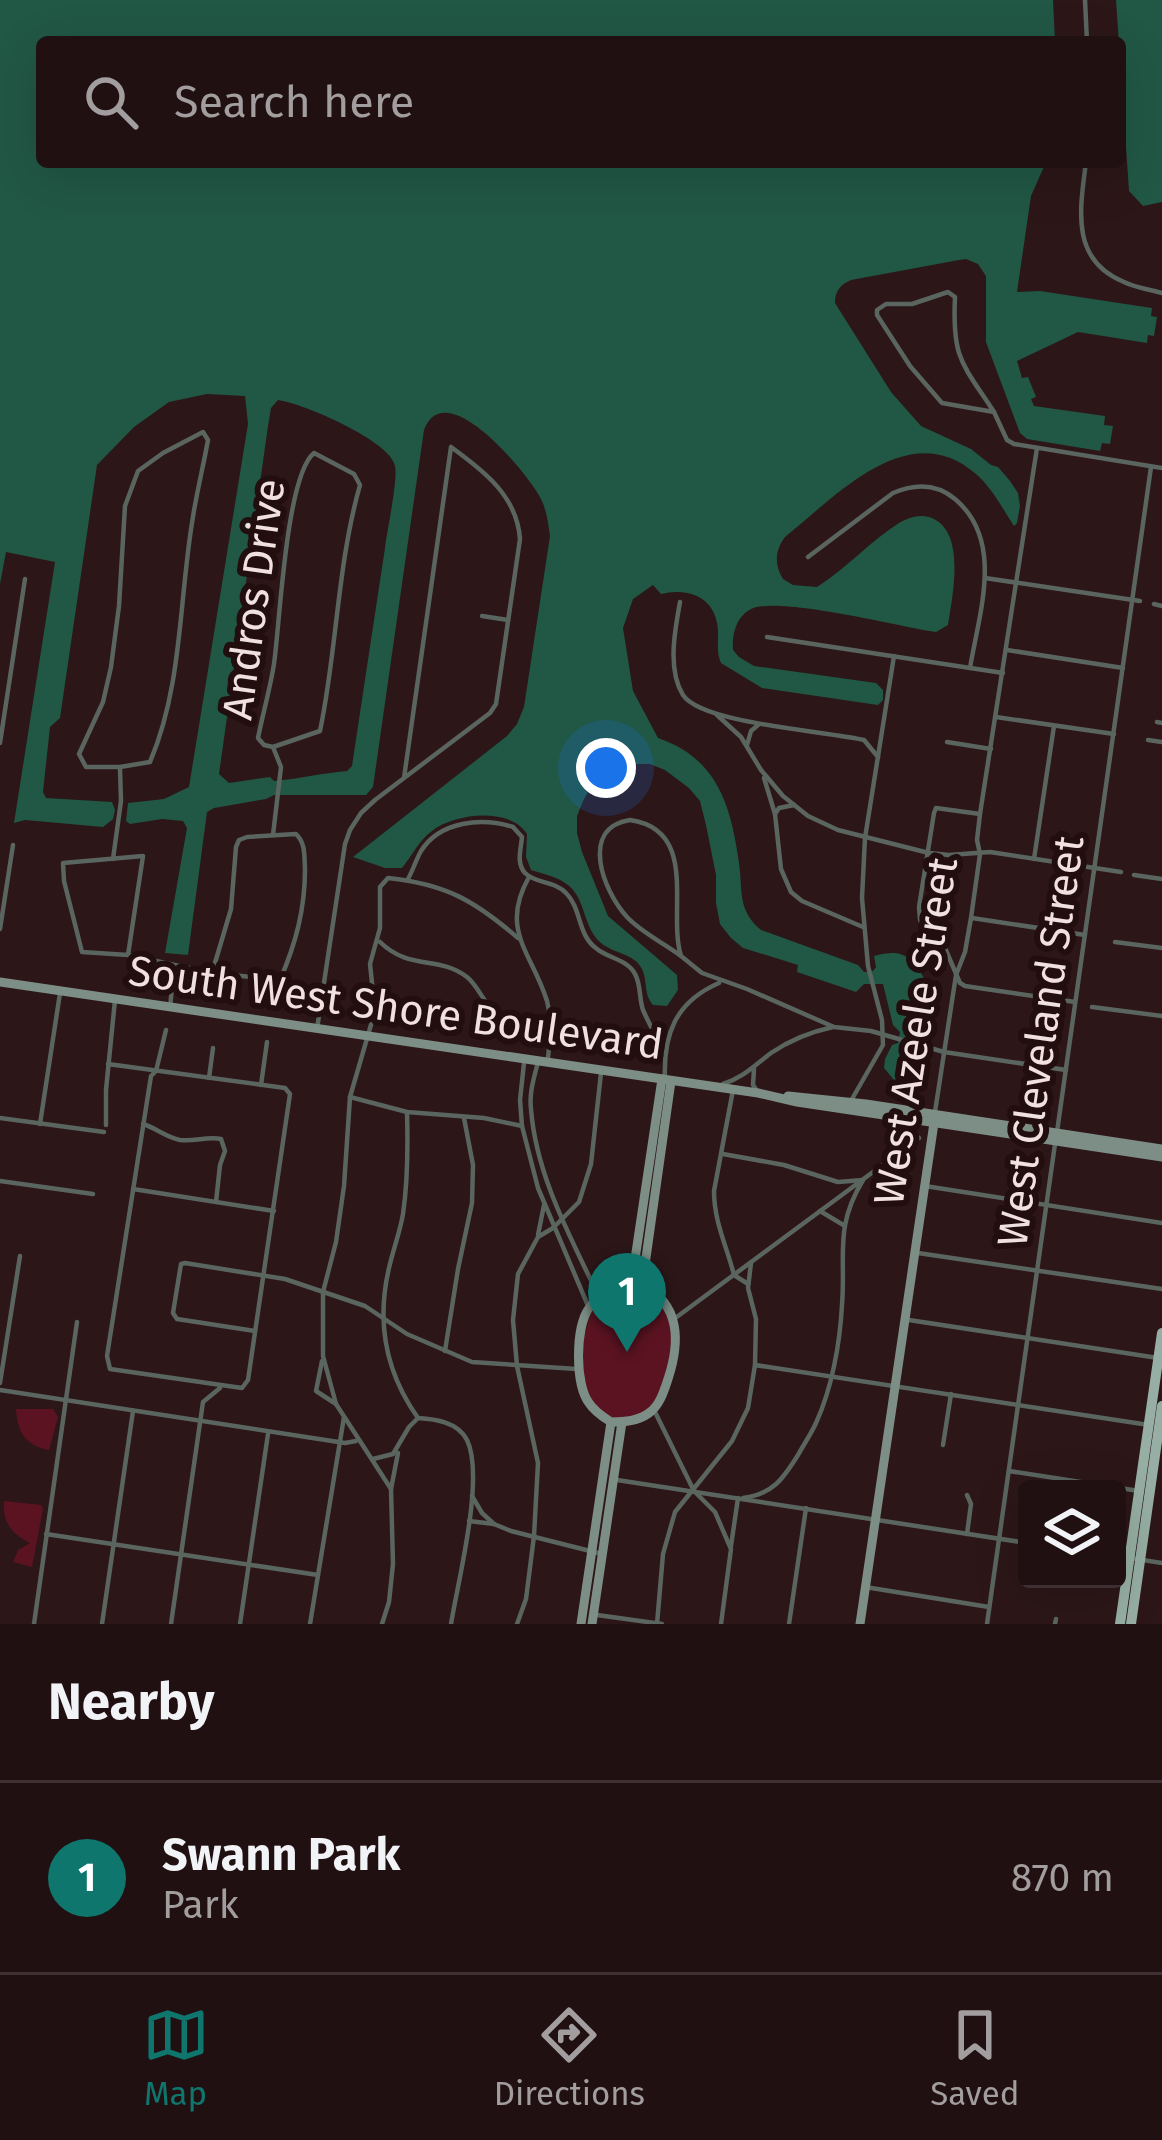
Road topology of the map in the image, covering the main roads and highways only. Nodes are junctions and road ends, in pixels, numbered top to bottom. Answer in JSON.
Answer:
{"nodes":[{"id":1,"x":1162,"y":1333,"type":"edge"},
{"id":2,"x":1162,"y":1406,"type":"edge"},
{"id":3,"x":1157,"y":1426,"type":"edge"},
{"id":4,"x":1129,"y":1558,"type":"edge"},
{"id":5,"x":1120,"y":1624,"type":"edge"},
{"id":6,"x":1131,"y":1624,"type":"edge"}],
"edges":[{"from":1,"to":3,"type":"main road"},
{"from":2,"to":3,"type":"main road"},
{"from":3,"to":4,"type":"main road"},
{"from":3,"to":4,"type":"main road"},
{"from":4,"to":5,"type":"main road"},
{"from":4,"to":6,"type":"main road"}]}
